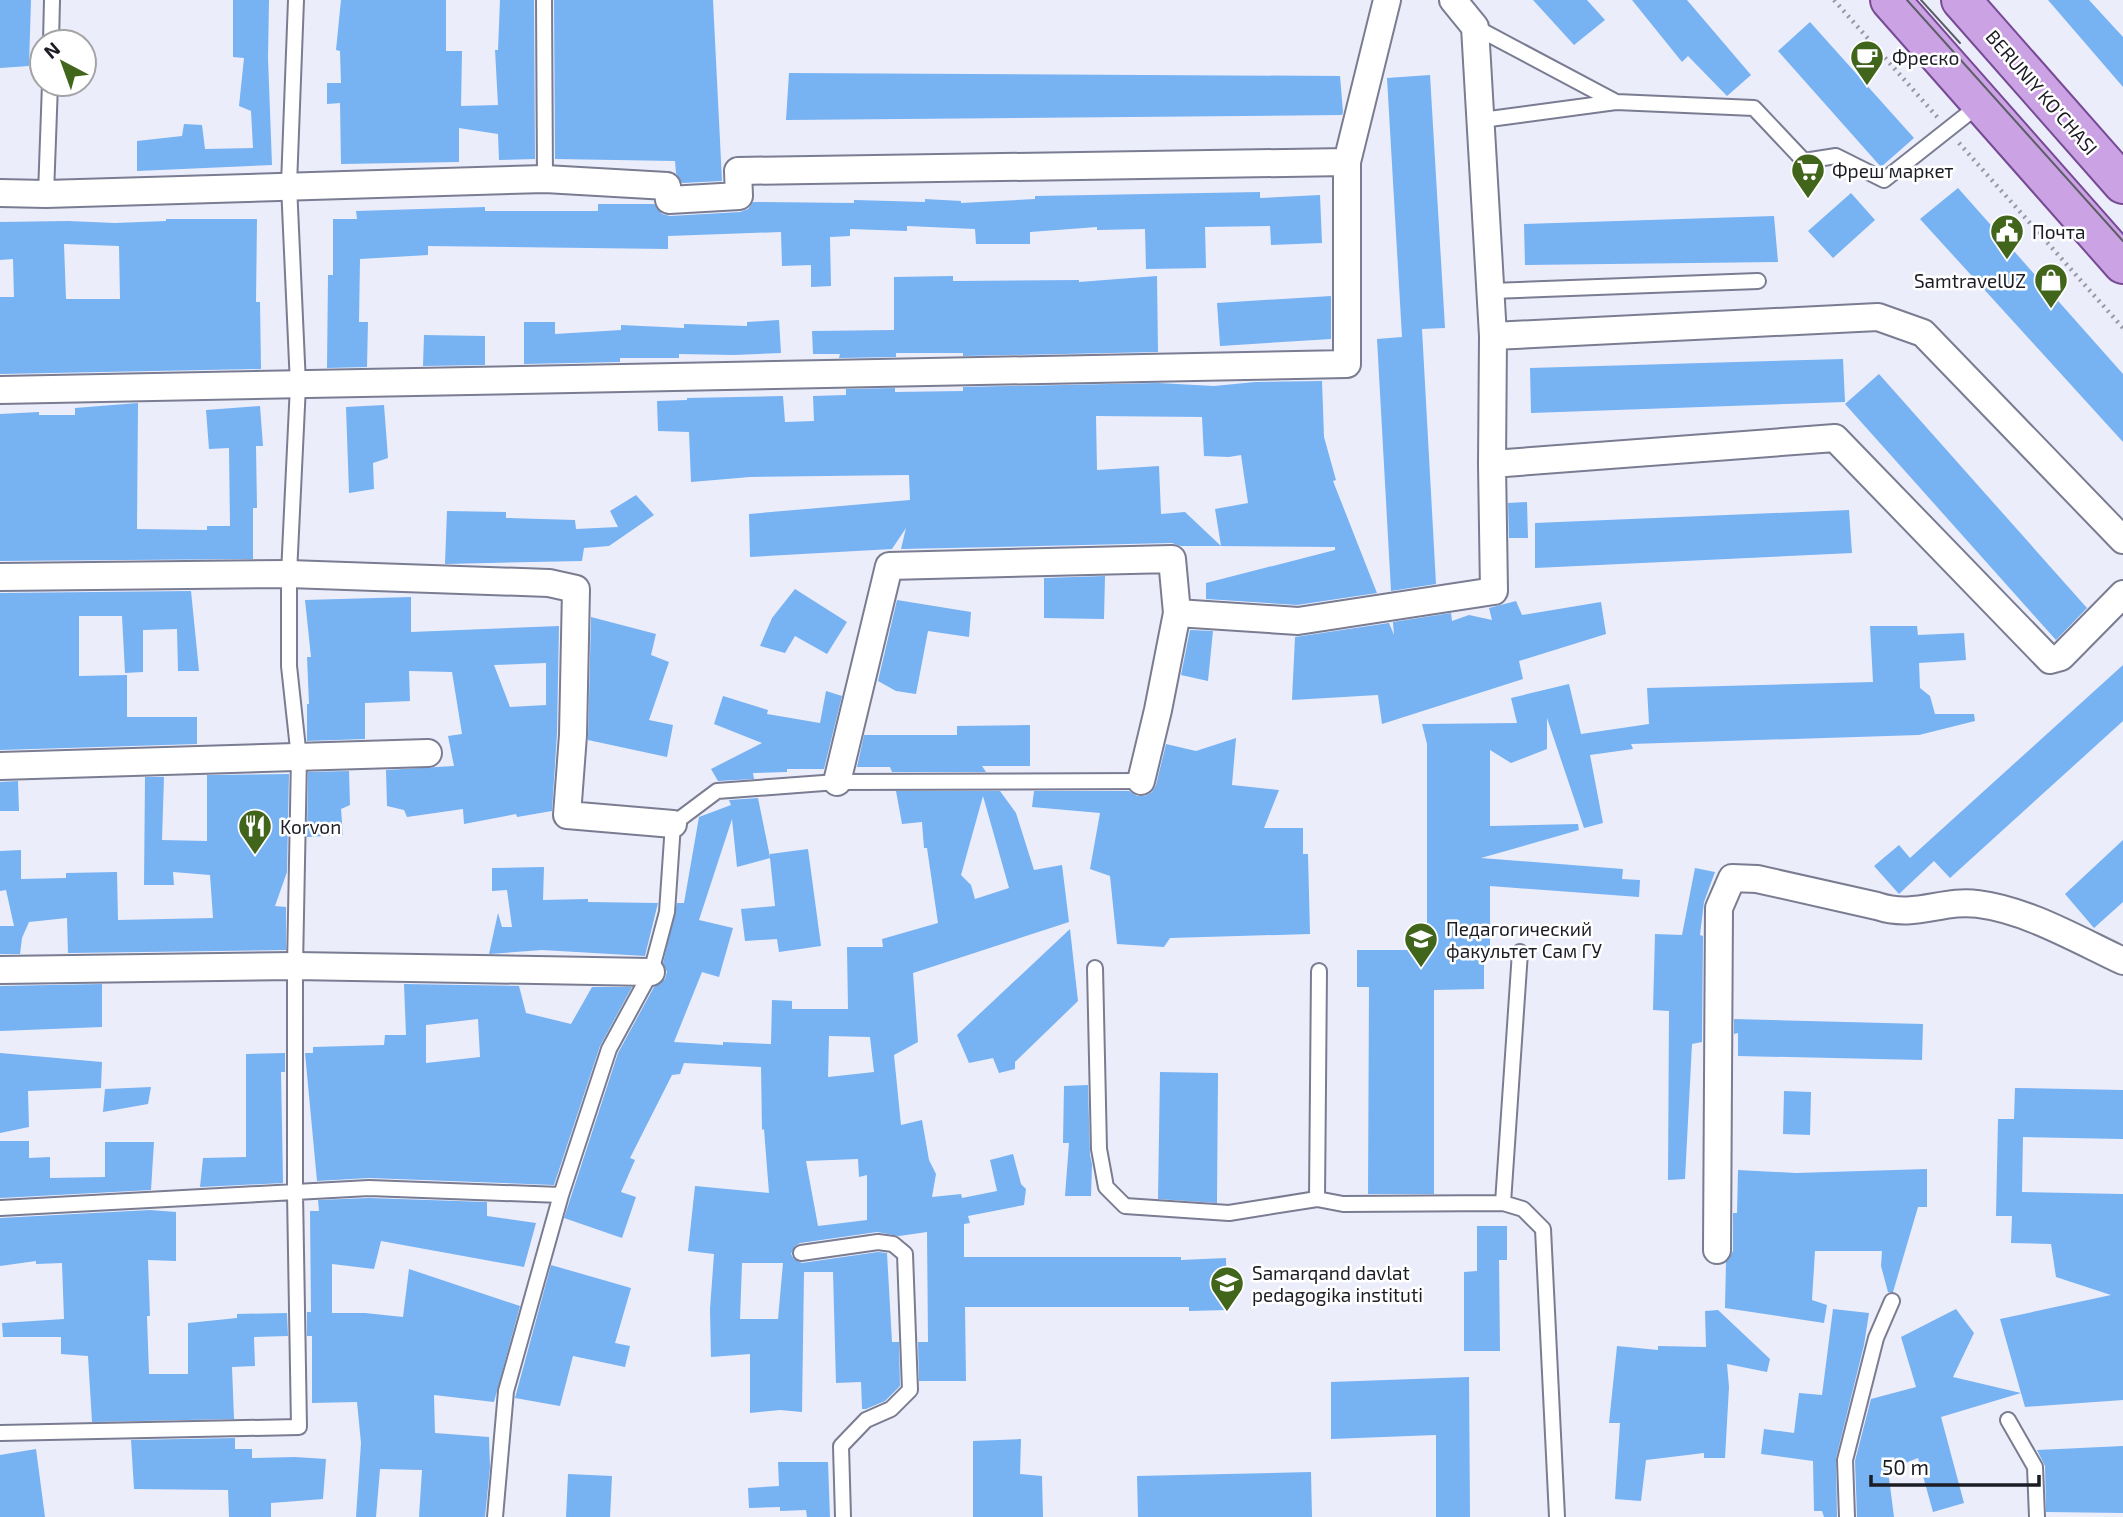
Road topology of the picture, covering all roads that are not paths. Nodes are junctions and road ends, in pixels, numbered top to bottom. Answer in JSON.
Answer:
{"nodes":[{"id":1,"x":52,"y":0,"type":"edge"},
{"id":2,"x":296,"y":0,"type":"edge"},
{"id":3,"x":544,"y":0,"type":"edge"},
{"id":4,"x":1387,"y":0,"type":"edge"},
{"id":5,"x":1453,"y":0,"type":"edge"},
{"id":6,"x":1890,"y":0,"type":"edge"},
{"id":7,"x":1961,"y":0,"type":"edge"},
{"id":8,"x":1475,"y":27,"type":"junction"},
{"id":9,"x":51,"y":28,"type":"edge"},
{"id":10,"x":50,"y":98,"type":"edge"},
{"id":11,"x":1616,"y":102,"type":"junction"},
{"id":12,"x":1980,"y":104,"type":"junction"},
{"id":13,"x":1482,"y":120,"type":"junction"},
{"id":14,"x":1347,"y":162,"type":"junction"},
{"id":15,"x":545,"y":179,"type":"junction"},
{"id":16,"x":2123,"y":184,"type":"edge"},
{"id":17,"x":289,"y":185,"type":"junction"},
{"id":18,"x":0,"y":193,"type":"edge"},
{"id":19,"x":47,"y":194,"type":"junction"},
{"id":20,"x":2123,"y":264,"type":"edge"},
{"id":21,"x":1758,"y":281,"type":"dead end"},
{"id":22,"x":1491,"y":291,"type":"junction"},
{"id":23,"x":1493,"y":336,"type":"junction"},
{"id":24,"x":298,"y":385,"type":"junction"},
{"id":25,"x":0,"y":390,"type":"edge"},
{"id":26,"x":1492,"y":464,"type":"junction"},
{"id":27,"x":2123,"y":540,"type":"edge"},
{"id":28,"x":289,"y":574,"type":"junction"},
{"id":29,"x":0,"y":577,"type":"edge"},
{"id":30,"x":2123,"y":594,"type":"edge"},
{"id":31,"x":1177,"y":613,"type":"junction"},
{"id":32,"x":428,"y":753,"type":"dead end"},
{"id":33,"x":299,"y":758,"type":"junction"},
{"id":34,"x":0,"y":766,"type":"edge"},
{"id":35,"x":1141,"y":781,"type":"joint"},
{"id":36,"x":837,"y":782,"type":"junction"},
{"id":37,"x":673,"y":824,"type":"junction"},
{"id":38,"x":1520,"y":952,"type":"dead end"},
{"id":39,"x":2123,"y":961,"type":"edge"},
{"id":40,"x":295,"y":966,"type":"junction"},
{"id":41,"x":1096,"y":968,"type":"dead end"},
{"id":42,"x":0,"y":970,"type":"edge"},
{"id":43,"x":1319,"y":971,"type":"dead end"},
{"id":44,"x":651,"y":972,"type":"junction"},
{"id":45,"x":295,"y":1193,"type":"junction"},
{"id":46,"x":561,"y":1195,"type":"junction"},
{"id":47,"x":1317,"y":1199,"type":"junction"},
{"id":48,"x":1503,"y":1203,"type":"junction"},
{"id":49,"x":0,"y":1208,"type":"edge"},
{"id":50,"x":1717,"y":1250,"type":"dead end"},
{"id":51,"x":801,"y":1253,"type":"dead end"},
{"id":52,"x":1892,"y":1301,"type":"dead end"},
{"id":53,"x":2008,"y":1420,"type":"dead end"},
{"id":54,"x":0,"y":1433,"type":"edge"},
{"id":55,"x":495,"y":1517,"type":"edge"},
{"id":56,"x":843,"y":1517,"type":"edge"},
{"id":57,"x":1557,"y":1517,"type":"edge"},
{"id":58,"x":1847,"y":1517,"type":"edge"},
{"id":59,"x":2037,"y":1517,"type":"edge"}],
"edges":[{"from":1,"to":9,"type":"lane"},
{"from":2,"to":17,"type":"lane"},
{"from":3,"to":15,"type":"lane"},
{"from":4,"to":14,"type":"street"},
{"from":5,"to":8,"type":"street"},
{"from":6,"to":12,"type":"main road"},
{"from":7,"to":16,"type":"main road","name":"BERUNIY KO'CHASI"},
{"from":8,"to":11,"type":"lane"},
{"from":8,"to":13,"type":"street"},
{"from":10,"to":19,"type":"lane"},
{"from":11,"to":12,"type":"lane"},
{"from":11,"to":13,"type":"lane"},
{"from":12,"to":20,"type":"main road"},
{"from":13,"to":22,"type":"street"},
{"from":14,"to":15,"type":"street"},
{"from":14,"to":24,"type":"street"},
{"from":15,"to":17,"type":"street"},
{"from":17,"to":19,"type":"street"},
{"from":17,"to":24,"type":"lane"},
{"from":18,"to":19,"type":"street"},
{"from":21,"to":22,"type":"lane"},
{"from":22,"to":23,"type":"street"},
{"from":23,"to":26,"type":"street"},
{"from":23,"to":27,"type":"street"},
{"from":24,"to":25,"type":"street"},
{"from":24,"to":28,"type":"lane"},
{"from":26,"to":30,"type":"street"},
{"from":26,"to":31,"type":"street"},
{"from":28,"to":29,"type":"street"},
{"from":28,"to":33,"type":"lane"},
{"from":28,"to":37,"type":"street"},
{"from":31,"to":35,"type":"street"},
{"from":31,"to":36,"type":"street"},
{"from":32,"to":33,"type":"street"},
{"from":33,"to":34,"type":"street"},
{"from":33,"to":40,"type":"lane"},
{"from":35,"to":36,"type":"lane"},
{"from":36,"to":37,"type":"lane"},
{"from":37,"to":44,"type":"lane"},
{"from":38,"to":48,"type":"lane"},
{"from":39,"to":50,"type":"street"},
{"from":40,"to":42,"type":"street"},
{"from":40,"to":44,"type":"street"},
{"from":40,"to":45,"type":"lane"},
{"from":41,"to":47,"type":"lane"},
{"from":43,"to":47,"type":"lane"},
{"from":44,"to":46,"type":"lane"},
{"from":45,"to":46,"type":"lane"},
{"from":45,"to":49,"type":"lane"},
{"from":45,"to":54,"type":"lane"},
{"from":46,"to":55,"type":"lane"},
{"from":47,"to":48,"type":"lane"},
{"from":48,"to":57,"type":"lane"},
{"from":51,"to":56,"type":"lane"},
{"from":52,"to":58,"type":"lane"},
{"from":53,"to":59,"type":"lane"}]}
